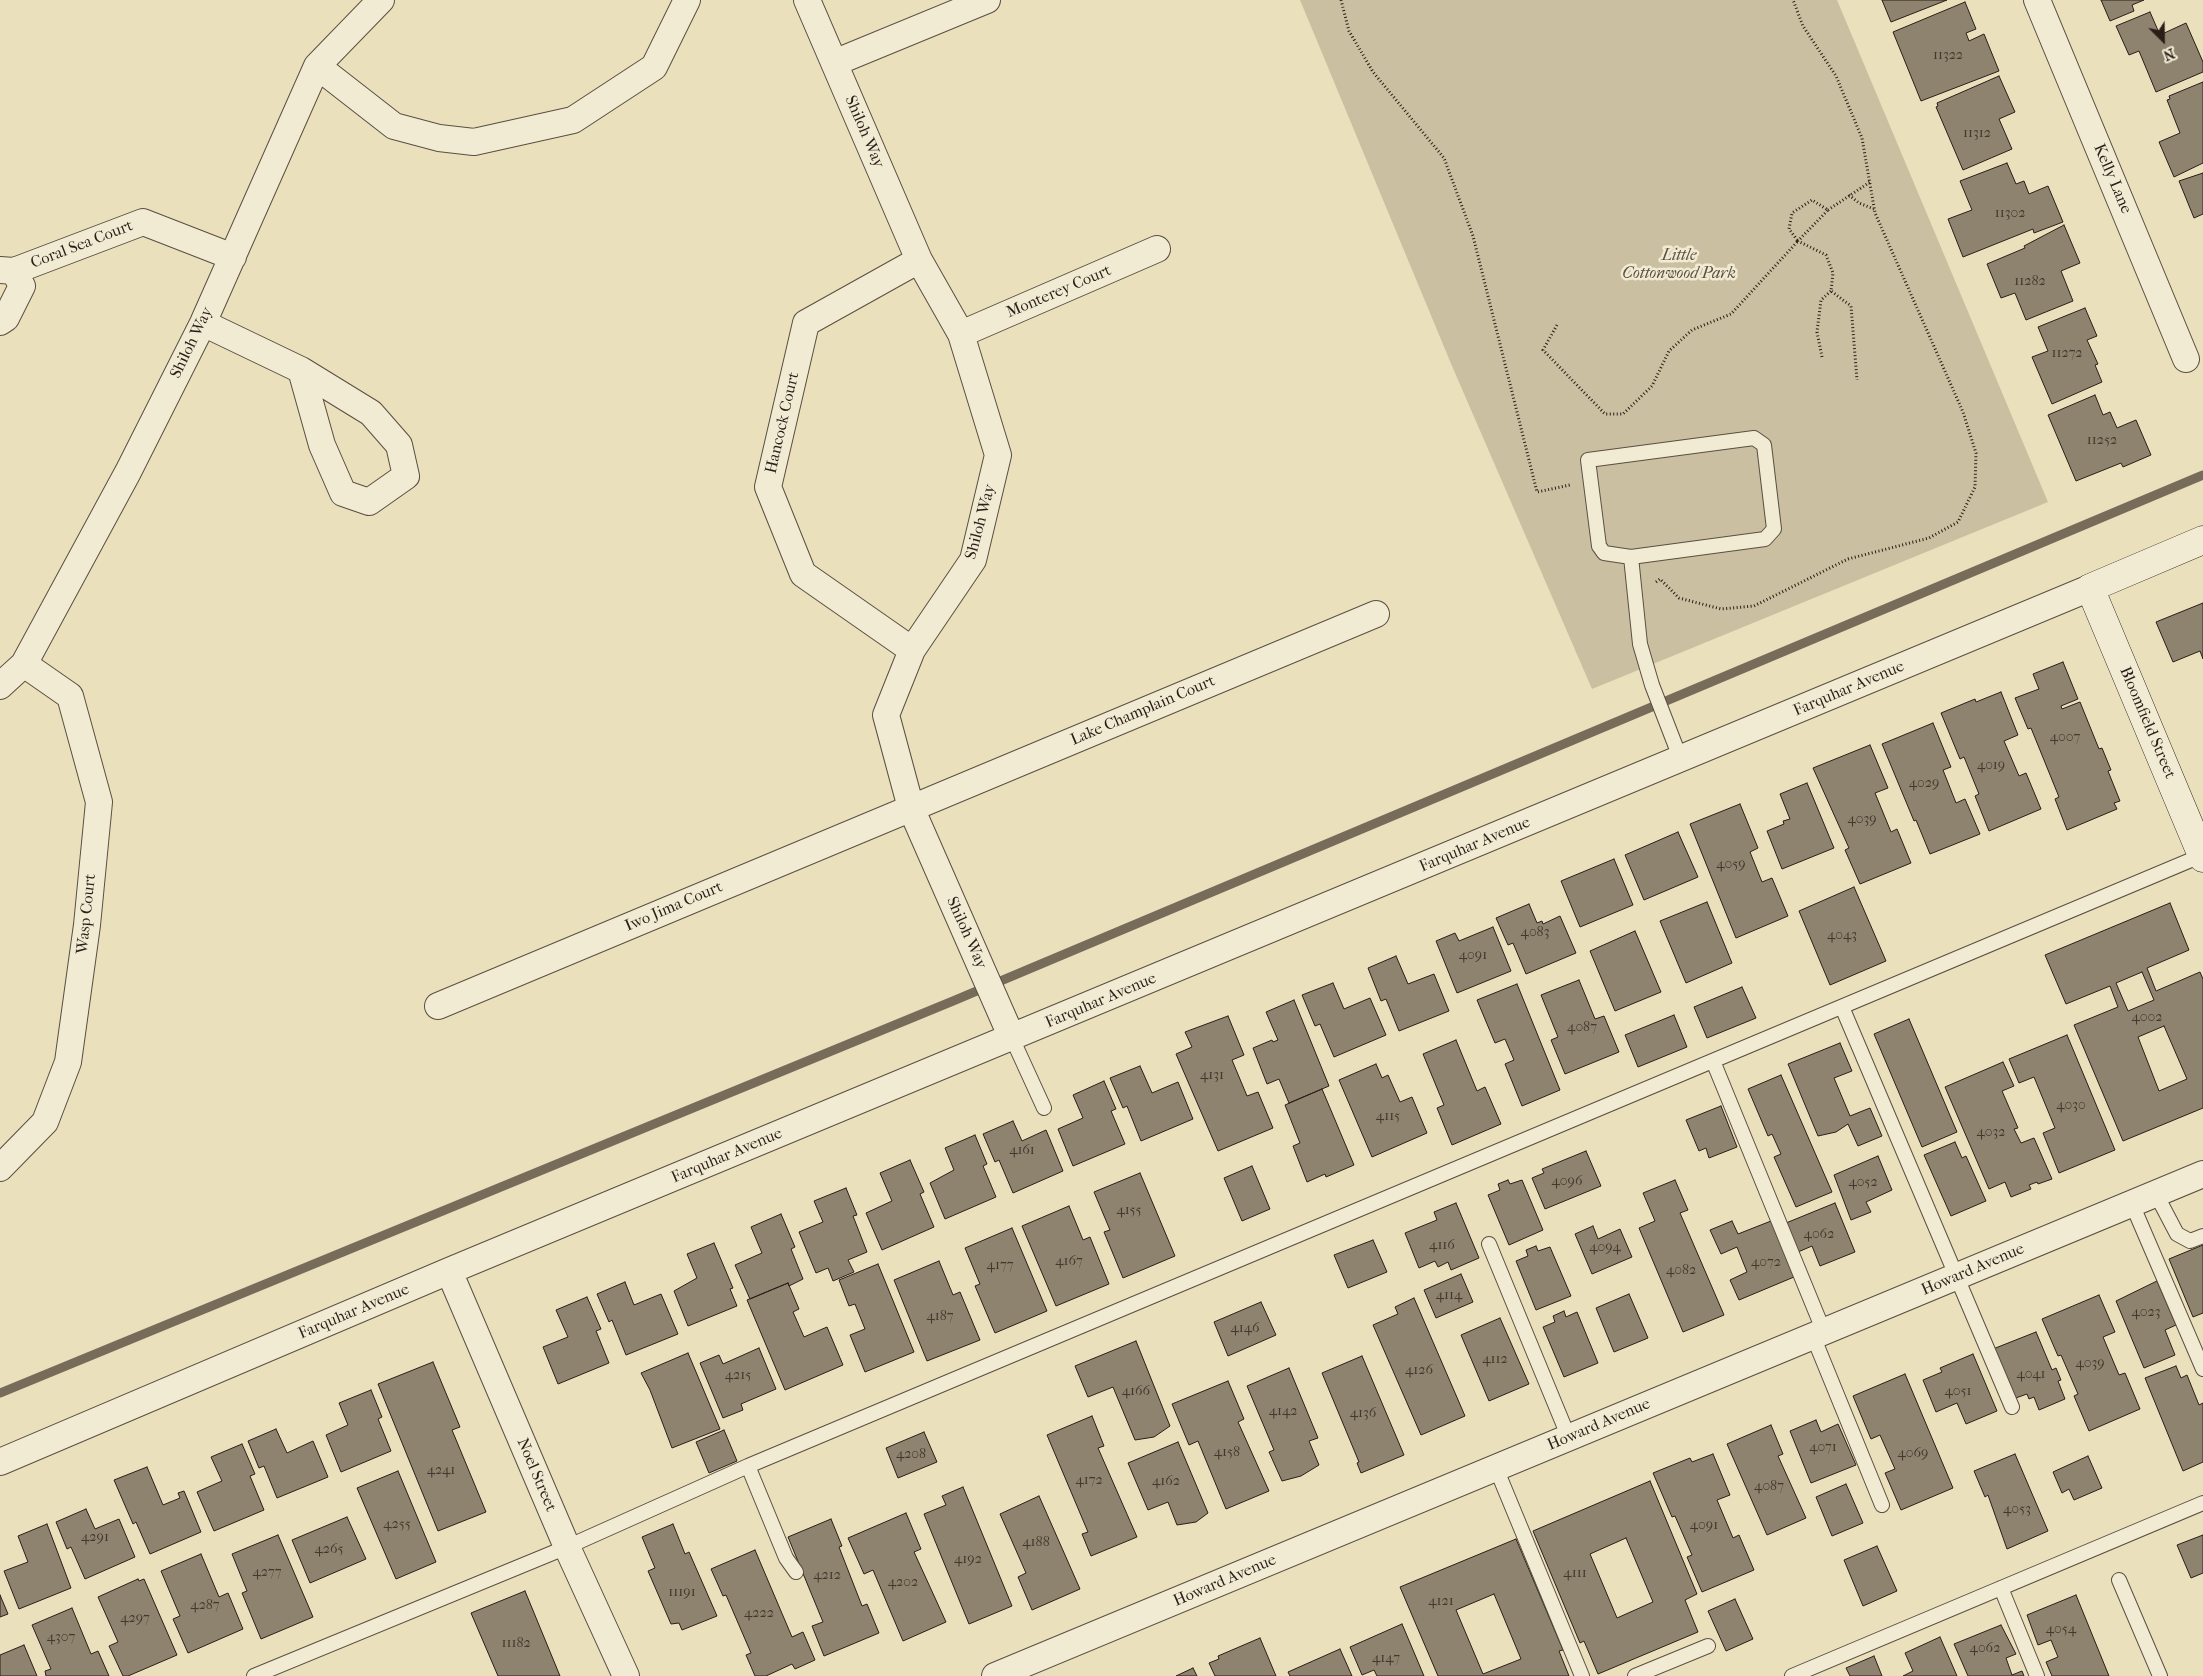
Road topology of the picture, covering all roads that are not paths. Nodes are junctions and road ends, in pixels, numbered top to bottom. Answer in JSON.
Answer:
{"nodes":[{"id":1,"x":381,"y":0,"type":"edge"},
{"id":2,"x":687,"y":0,"type":"edge"},
{"id":3,"x":807,"y":0,"type":"edge"},
{"id":4,"x":987,"y":0,"type":"edge"},
{"id":5,"x":2037,"y":0,"type":"edge"},
{"id":6,"x":834,"y":62,"type":"junction"},
{"id":7,"x":317,"y":66,"type":"junction"},
{"id":8,"x":1157,"y":249,"type":"dead end"},
{"id":9,"x":233,"y":257,"type":"junction"},
{"id":10,"x":919,"y":260,"type":"junction"},
{"id":11,"x":7,"y":270,"type":"edge"},
{"id":12,"x":0,"y":322,"type":"edge"},
{"id":13,"x":203,"y":323,"type":"junction"},
{"id":14,"x":961,"y":334,"type":"junction"},
{"id":15,"x":2186,"y":359,"type":"dead end"},
{"id":16,"x":301,"y":370,"type":"junction"},
{"id":17,"x":2203,"y":540,"type":"edge"},
{"id":18,"x":1631,"y":557,"type":"junction"},
{"id":19,"x":2090,"y":588,"type":"junction"},
{"id":20,"x":1376,"y":614,"type":"dead end"},
{"id":21,"x":912,"y":650,"type":"junction"},
{"id":22,"x":24,"y":664,"type":"junction"},
{"id":23,"x":0,"y":686,"type":"edge"},
{"id":24,"x":1681,"y":760,"type":"junction"},
{"id":25,"x":911,"y":808,"type":"junction"},
{"id":26,"x":2203,"y":856,"type":"edge"},
{"id":27,"x":438,"y":1006,"type":"dead end"},
{"id":28,"x":1842,"y":1007,"type":"junction"},
{"id":29,"x":1012,"y":1038,"type":"junction"},
{"id":30,"x":1713,"y":1061,"type":"junction"},
{"id":31,"x":1044,"y":1108,"type":"dead end"},
{"id":32,"x":0,"y":1168,"type":"edge"},
{"id":33,"x":2203,"y":1174,"type":"edge"},
{"id":34,"x":2144,"y":1199,"type":"junction"},
{"id":35,"x":2203,"y":1236,"type":"edge"},
{"id":36,"x":1489,"y":1244,"type":"dead end"},
{"id":37,"x":449,"y":1272,"type":"junction"},
{"id":38,"x":1957,"y":1276,"type":"junction"},
{"id":39,"x":1818,"y":1334,"type":"junction"},
{"id":40,"x":2203,"y":1369,"type":"edge"},
{"id":41,"x":2012,"y":1407,"type":"dead end"},
{"id":42,"x":1569,"y":1438,"type":"junction"},
{"id":43,"x":0,"y":1462,"type":"edge"},
{"id":44,"x":748,"y":1466,"type":"junction"},
{"id":45,"x":1496,"y":1468,"type":"junction"},
{"id":46,"x":2203,"y":1503,"type":"edge"},
{"id":47,"x":1882,"y":1505,"type":"dead end"},
{"id":48,"x":567,"y":1547,"type":"junction"},
{"id":49,"x":796,"y":1572,"type":"dead end"},
{"id":50,"x":2118,"y":1580,"type":"dead end"},
{"id":51,"x":2001,"y":1588,"type":"junction"},
{"id":52,"x":1708,"y":1646,"type":"dead end"},
{"id":53,"x":254,"y":1676,"type":"edge"},
{"id":54,"x":626,"y":1676,"type":"edge"},
{"id":55,"x":995,"y":1676,"type":"edge"},
{"id":56,"x":1582,"y":1676,"type":"edge"},
{"id":57,"x":1635,"y":1676,"type":"edge"},
{"id":58,"x":1792,"y":1676,"type":"edge"},
{"id":59,"x":2037,"y":1676,"type":"edge"},
{"id":60,"x":2160,"y":1676,"type":"edge"}],
"edges":[{"from":1,"to":7,"type":"street","name":"Shiloh Way"},
{"from":2,"to":7,"type":"street"},
{"from":3,"to":6,"type":"street","name":"Shiloh Way"},
{"from":4,"to":6,"type":"street"},
{"from":5,"to":15,"type":"street","name":"Kelly Lane"},
{"from":6,"to":10,"type":"street","name":"Shiloh Way"},
{"from":7,"to":9,"type":"street","name":"Shiloh Way"},
{"from":8,"to":14,"type":"street","name":"Monterey Court"},
{"from":9,"to":11,"type":"street","name":"Coral Sea Court"},
{"from":9,"to":13,"type":"street","name":"Shiloh Way"},
{"from":10,"to":14,"type":"street","name":"Shiloh Way"},
{"from":10,"to":21,"type":"street","name":"Hancock Court"},
{"from":11,"to":12,"type":"street","name":"Coral Sea Court"},
{"from":13,"to":16,"type":"street"},
{"from":13,"to":22,"type":"street","name":"Shiloh Way"},
{"from":14,"to":21,"type":"street","name":"Shiloh Way"},
{"from":16,"to":16,"type":"street"},
{"from":17,"to":19,"type":"street","name":"Farquhar Avenue"},
{"from":18,"to":18,"type":"lane"},
{"from":18,"to":24,"type":"lane"},
{"from":19,"to":24,"type":"street","name":"Farquhar Avenue"},
{"from":19,"to":26,"type":"street","name":"Bloomfield Street"},
{"from":20,"to":25,"type":"street","name":"Lake Champlain Court"},
{"from":21,"to":25,"type":"street","name":"Shiloh Way"},
{"from":22,"to":23,"type":"street","name":"Shiloh Way"},
{"from":22,"to":32,"type":"street","name":"Wasp Court"},
{"from":24,"to":29,"type":"street","name":"Farquhar Avenue"},
{"from":25,"to":27,"type":"street","name":"Iwo Jima Court"},
{"from":25,"to":29,"type":"street","name":"Shiloh Way"},
{"from":26,"to":28,"type":"lane"},
{"from":28,"to":30,"type":"lane"},
{"from":28,"to":38,"type":"lane"},
{"from":29,"to":31,"type":"lane"},
{"from":29,"to":37,"type":"street","name":"Farquhar Avenue"},
{"from":30,"to":39,"type":"lane"},
{"from":30,"to":44,"type":"lane"},
{"from":33,"to":34,"type":"street","name":"Howard Avenue"},
{"from":34,"to":35,"type":"lane"},
{"from":34,"to":38,"type":"street","name":"Howard Avenue"},
{"from":34,"to":40,"type":"lane"},
{"from":36,"to":42,"type":"lane"},
{"from":37,"to":43,"type":"street","name":"Farquhar Avenue"},
{"from":37,"to":48,"type":"street","name":"Noel Street"},
{"from":38,"to":39,"type":"street","name":"Howard Avenue"},
{"from":38,"to":41,"type":"lane"},
{"from":39,"to":42,"type":"street","name":"Howard Avenue"},
{"from":39,"to":47,"type":"lane"},
{"from":42,"to":45,"type":"street","name":"Howard Avenue"},
{"from":44,"to":48,"type":"lane"},
{"from":44,"to":49,"type":"lane"},
{"from":45,"to":55,"type":"street","name":"Howard Avenue"},
{"from":45,"to":56,"type":"lane"},
{"from":46,"to":51,"type":"lane"},
{"from":48,"to":53,"type":"lane"},
{"from":48,"to":54,"type":"street","name":"Noel Street"},
{"from":50,"to":60,"type":"lane"},
{"from":51,"to":58,"type":"lane"},
{"from":51,"to":59,"type":"lane"},
{"from":52,"to":57,"type":"lane"}]}
